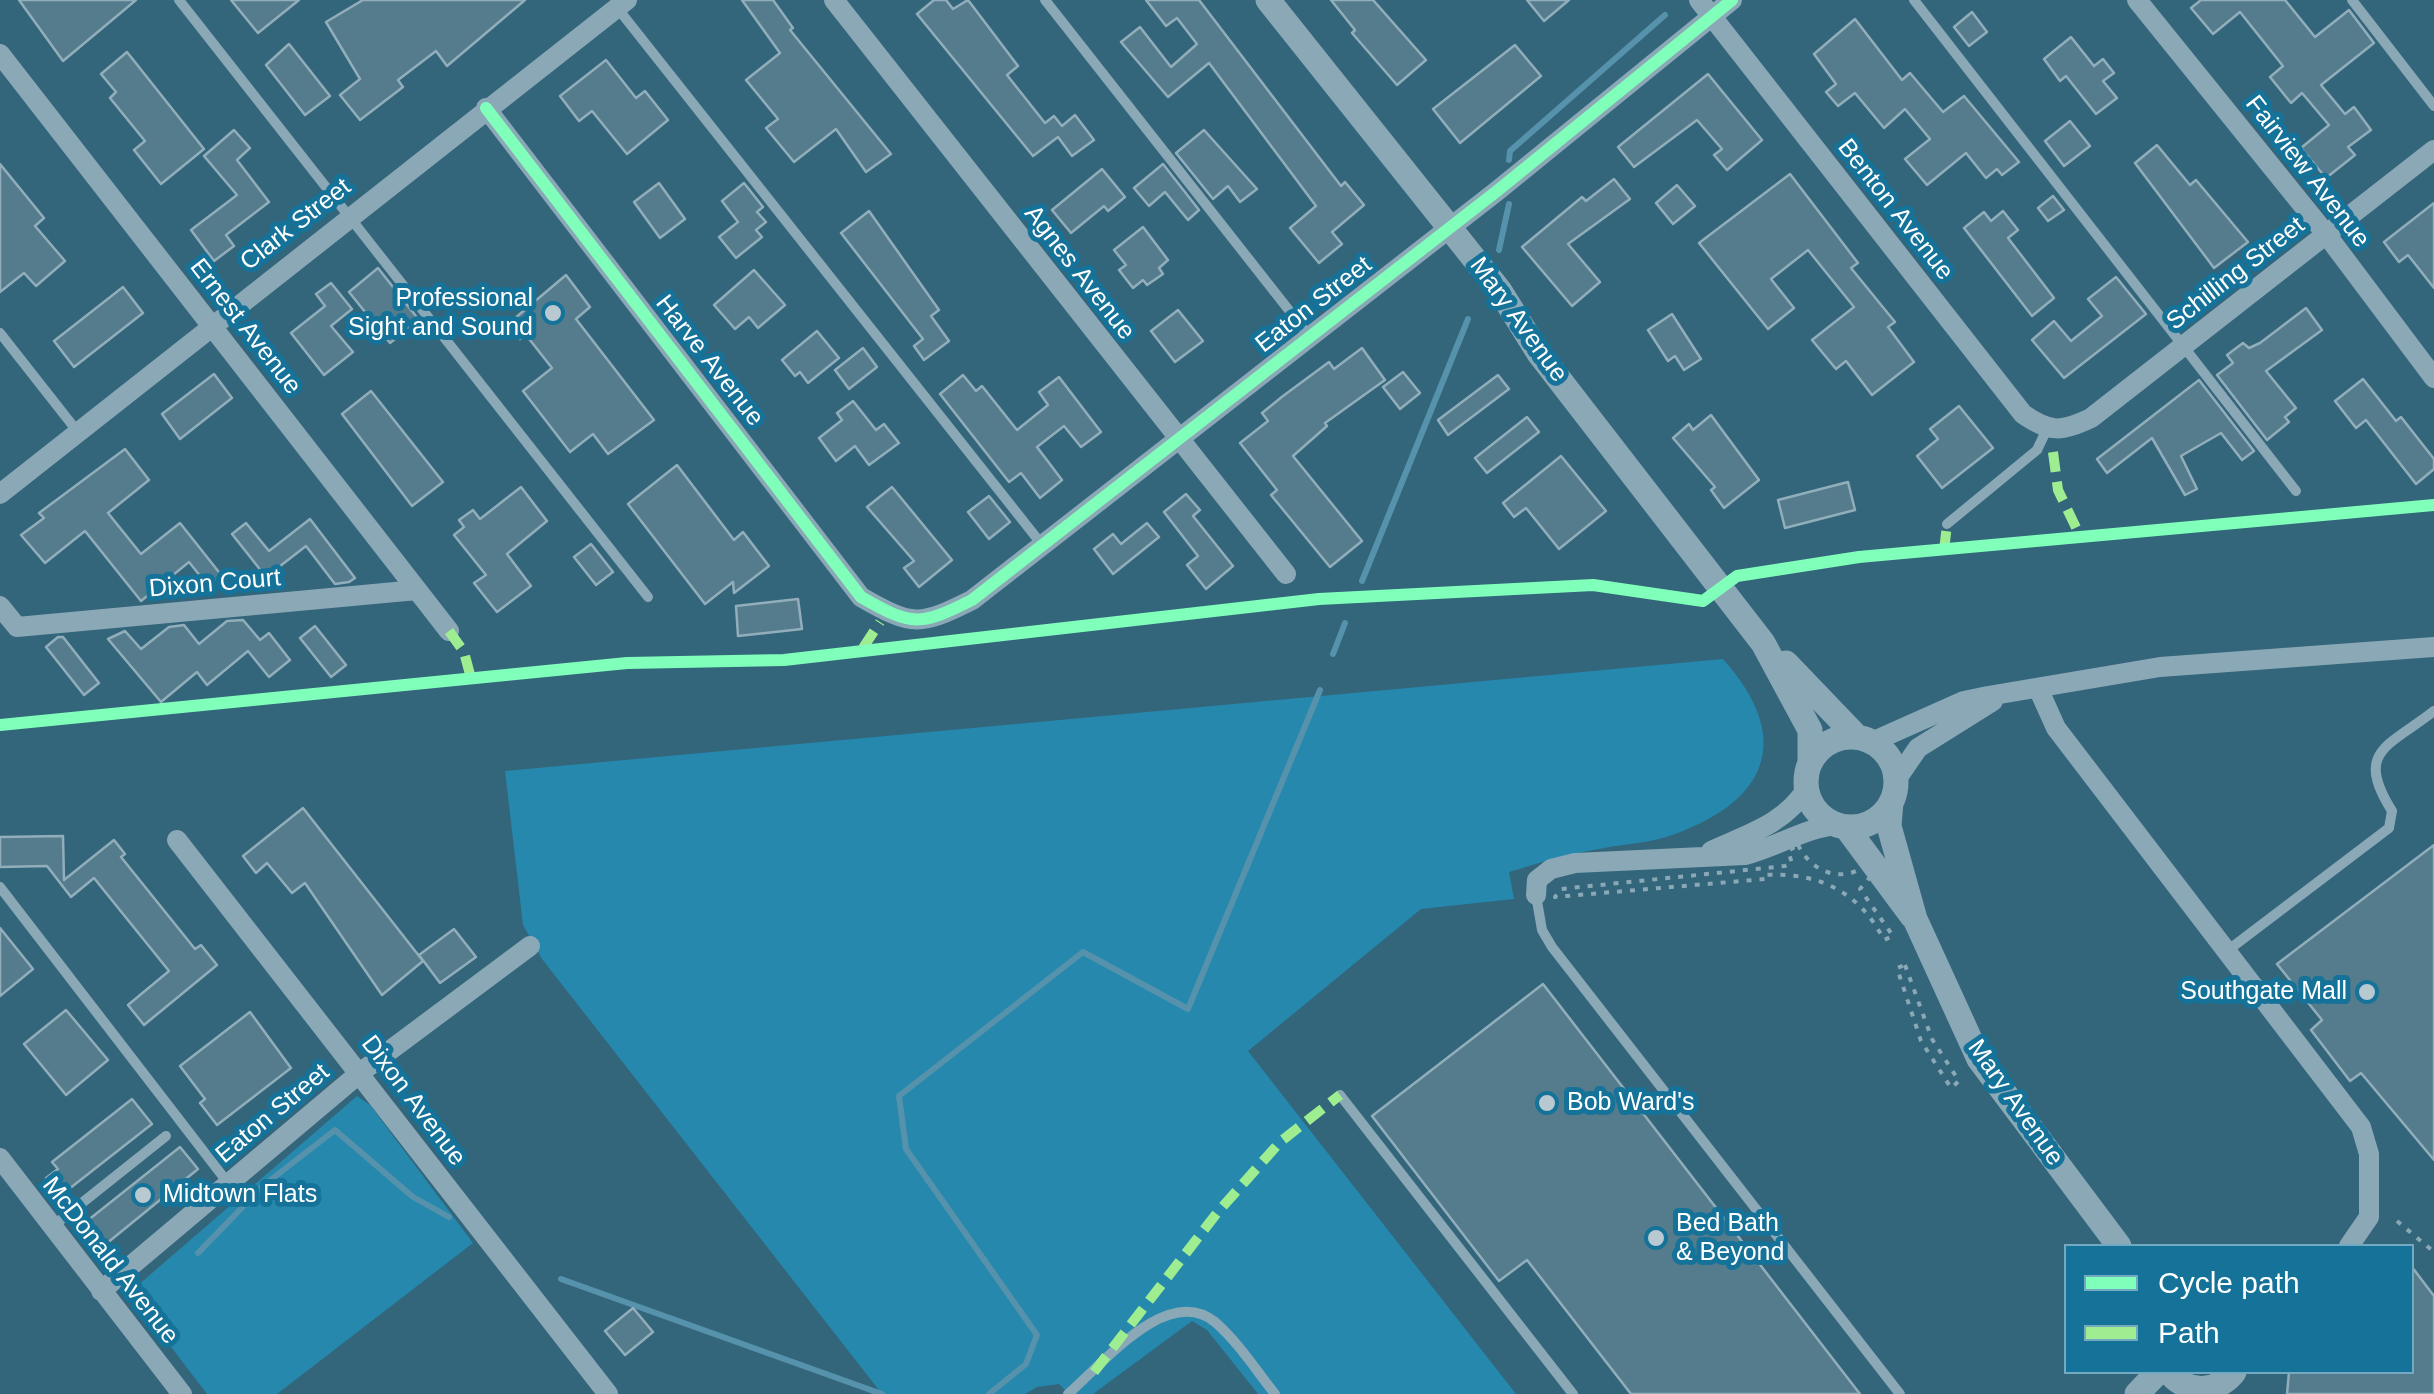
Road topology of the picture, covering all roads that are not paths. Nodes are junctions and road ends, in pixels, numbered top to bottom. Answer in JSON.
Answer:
{"nodes":[{"id":1,"x":178,"y":0,"type":"edge"},
{"id":2,"x":834,"y":0,"type":"edge"},
{"id":3,"x":1045,"y":0,"type":"edge"},
{"id":4,"x":1268,"y":0,"type":"edge"},
{"id":5,"x":1732,"y":0,"type":"edge"},
{"id":6,"x":1914,"y":0,"type":"edge"},
{"id":7,"x":2137,"y":0,"type":"edge"},
{"id":8,"x":2352,"y":0,"type":"edge"},
{"id":9,"x":618,"y":2,"type":"edge"},
{"id":10,"x":1705,"y":8,"type":"edge"},
{"id":11,"x":0,"y":54,"type":"edge"},
{"id":12,"x":2434,"y":106,"type":"edge"},
{"id":13,"x":486,"y":108,"type":"junction"},
{"id":14,"x":2434,"y":150,"type":"edge"},
{"id":15,"x":350,"y":215,"type":"junction"},
{"id":16,"x":1448,"y":228,"type":"junction"},
{"id":17,"x":2326,"y":234,"type":"junction"},
{"id":18,"x":211,"y":323,"type":"junction"},
{"id":19,"x":0,"y":334,"type":"edge"},
{"id":20,"x":1310,"y":338,"type":"junction"},
{"id":21,"x":2182,"y":349,"type":"junction"},
{"id":22,"x":2434,"y":378,"type":"edge"},
{"id":23,"x":2055,"y":430,"type":"junction"},
{"id":24,"x":78,"y":431,"type":"junction"},
{"id":25,"x":1178,"y":440,"type":"junction"},
{"id":26,"x":2296,"y":491,"type":"dead end"},
{"id":27,"x":0,"y":494,"type":"edge"},
{"id":28,"x":1947,"y":524,"type":"dead end"},
{"id":29,"x":1043,"y":546,"type":"junction"},
{"id":30,"x":1286,"y":574,"type":"dead end"},
{"id":31,"x":417,"y":590,"type":"junction"},
{"id":32,"x":648,"y":597,"type":"dead end"},
{"id":33,"x":0,"y":606,"type":"edge"},
{"id":34,"x":910,"y":623,"type":"joint"},
{"id":35,"x":448,"y":631,"type":"dead end"},
{"id":36,"x":1764,"y":643,"type":"junction"},
{"id":37,"x":2434,"y":646,"type":"edge"},
{"id":38,"x":2038,"y":688,"type":"junction"},
{"id":39,"x":2434,"y":711,"type":"edge"},
{"id":40,"x":1864,"y":739,"type":"junction"},
{"id":41,"x":1810,"y":762,"type":"junction"},
{"id":42,"x":1806,"y":788,"type":"junction"},
{"id":43,"x":1893,"y":791,"type":"junction"},
{"id":44,"x":1842,"y":826,"type":"junction"},
{"id":45,"x":177,"y":840,"type":"dead end"},
{"id":46,"x":1704,"y":854,"type":"junction"},
{"id":47,"x":0,"y":887,"type":"edge"},
{"id":48,"x":1536,"y":895,"type":"joint"},
{"id":49,"x":1919,"y":929,"type":"junction"},
{"id":50,"x":530,"y":946,"type":"dead end"},
{"id":51,"x":2226,"y":952,"type":"junction"},
{"id":52,"x":361,"y":1072,"type":"junction"},
{"id":53,"x":1340,"y":1096,"type":"dead end"},
{"id":54,"x":166,"y":1136,"type":"dead end"},
{"id":55,"x":0,"y":1158,"type":"edge"},
{"id":56,"x":228,"y":1184,"type":"junction"},
{"id":57,"x":2094,"y":1212,"type":"junction"},
{"id":58,"x":52,"y":1227,"type":"junction"},
{"id":59,"x":2118,"y":1244,"type":"edge"},
{"id":60,"x":2130,"y":1244,"type":"edge"},
{"id":61,"x":2350,"y":1244,"type":"edge"},
{"id":62,"x":102,"y":1291,"type":"junction"},
{"id":63,"x":2156,"y":1374,"type":"edge"},
{"id":64,"x":2171,"y":1374,"type":"edge"},
{"id":65,"x":2233,"y":1381,"type":"edge"},
{"id":66,"x":2192,"y":1393,"type":"edge"},
{"id":67,"x":182,"y":1394,"type":"edge"},
{"id":68,"x":608,"y":1394,"type":"edge"},
{"id":69,"x":1068,"y":1394,"type":"edge"},
{"id":70,"x":1275,"y":1394,"type":"edge"},
{"id":71,"x":1573,"y":1394,"type":"edge"},
{"id":72,"x":1900,"y":1394,"type":"edge"},
{"id":73,"x":2137,"y":1394,"type":"edge"}],
"edges":[{"from":1,"to":15,"type":"lane"},
{"from":2,"to":25,"type":"street","name":"Agnes Avenue"},
{"from":3,"to":20,"type":"lane"},
{"from":4,"to":16,"type":"street","name":"Mary Avenue"},
{"from":5,"to":10,"type":"street","name":"Eaton Street"},
{"from":6,"to":21,"type":"lane"},
{"from":7,"to":17,"type":"street","name":"Fairview Avenue"},
{"from":8,"to":12,"type":"lane"},
{"from":9,"to":13,"type":"street","name":"Clark Street"},
{"from":9,"to":29,"type":"lane"},
{"from":10,"to":16,"type":"street","name":"Eaton Street"},
{"from":10,"to":23,"type":"street","name":"Benton Avenue"},
{"from":11,"to":18,"type":"street","name":"Ernest Avenue"},
{"from":13,"to":15,"type":"street","name":"Clark Street"},
{"from":13,"to":34,"type":"street","name":"Harve Avenue"},
{"from":14,"to":17,"type":"street","name":"Schilling Street"},
{"from":15,"to":18,"type":"street","name":"Clark Street"},
{"from":15,"to":32,"type":"lane"},
{"from":16,"to":20,"type":"street","name":"Eaton Street"},
{"from":16,"to":36,"type":"street","name":"Mary Avenue"},
{"from":17,"to":21,"type":"street","name":"Schilling Street"},
{"from":17,"to":22,"type":"street","name":"Fairview Avenue"},
{"from":18,"to":24,"type":"street","name":"Clark Street"},
{"from":18,"to":31,"type":"street","name":"Ernest Avenue"},
{"from":19,"to":24,"type":"lane"},
{"from":20,"to":25,"type":"street","name":"Eaton Street"},
{"from":21,"to":23,"type":"street","name":"Schilling Street"},
{"from":21,"to":26,"type":"lane"},
{"from":23,"to":28,"type":"lane"},
{"from":24,"to":27,"type":"street","name":"Clark Street"},
{"from":25,"to":29,"type":"street","name":"Eaton Street"},
{"from":25,"to":30,"type":"street","name":"Agnes Avenue"},
{"from":29,"to":34,"type":"street","name":"Eaton Street"},
{"from":31,"to":33,"type":"street","name":"Dixon Court"},
{"from":31,"to":35,"type":"street","name":"Ernest Avenue"},
{"from":36,"to":40,"type":"street","name":"Mary Avenue"},
{"from":36,"to":41,"type":"street","name":"Mary Avenue"},
{"from":37,"to":38,"type":"street"},
{"from":38,"to":40,"type":"street"},
{"from":38,"to":43,"type":"street"},
{"from":38,"to":51,"type":"street"},
{"from":39,"to":51,"type":"lane"},
{"from":40,"to":41,"type":"street"},
{"from":40,"to":43,"type":"street"},
{"from":41,"to":42,"type":"street"},
{"from":42,"to":44,"type":"street"},
{"from":42,"to":46,"type":"street"},
{"from":43,"to":44,"type":"street"},
{"from":43,"to":49,"type":"street","name":"Mary Avenue"},
{"from":44,"to":46,"type":"street"},
{"from":44,"to":49,"type":"street","name":"Mary Avenue"},
{"from":45,"to":52,"type":"street","name":"Dixon Avenue"},
{"from":46,"to":48,"type":"street"},
{"from":47,"to":56,"type":"lane"},
{"from":48,"to":72,"type":"lane"},
{"from":49,"to":57,"type":"street","name":"Mary Avenue"},
{"from":50,"to":52,"type":"street","name":"Eaton Street"},
{"from":51,"to":61,"type":"street"},
{"from":52,"to":56,"type":"street","name":"Eaton Street"},
{"from":52,"to":68,"type":"street","name":"Dixon Avenue"},
{"from":53,"to":71,"type":"lane"},
{"from":54,"to":58,"type":"lane"},
{"from":55,"to":58,"type":"street","name":"McDonald Avenue"},
{"from":56,"to":62,"type":"street","name":"Eaton Street"},
{"from":57,"to":59,"type":"street","name":"Mary Avenue"},
{"from":57,"to":60,"type":"street","name":"Mary Avenue"},
{"from":58,"to":62,"type":"street","name":"McDonald Avenue"},
{"from":62,"to":67,"type":"street","name":"McDonald Avenue"},
{"from":63,"to":73,"type":"street"},
{"from":64,"to":66,"type":"street"},
{"from":65,"to":66,"type":"street"},
{"from":69,"to":70,"type":"lane"}]}
